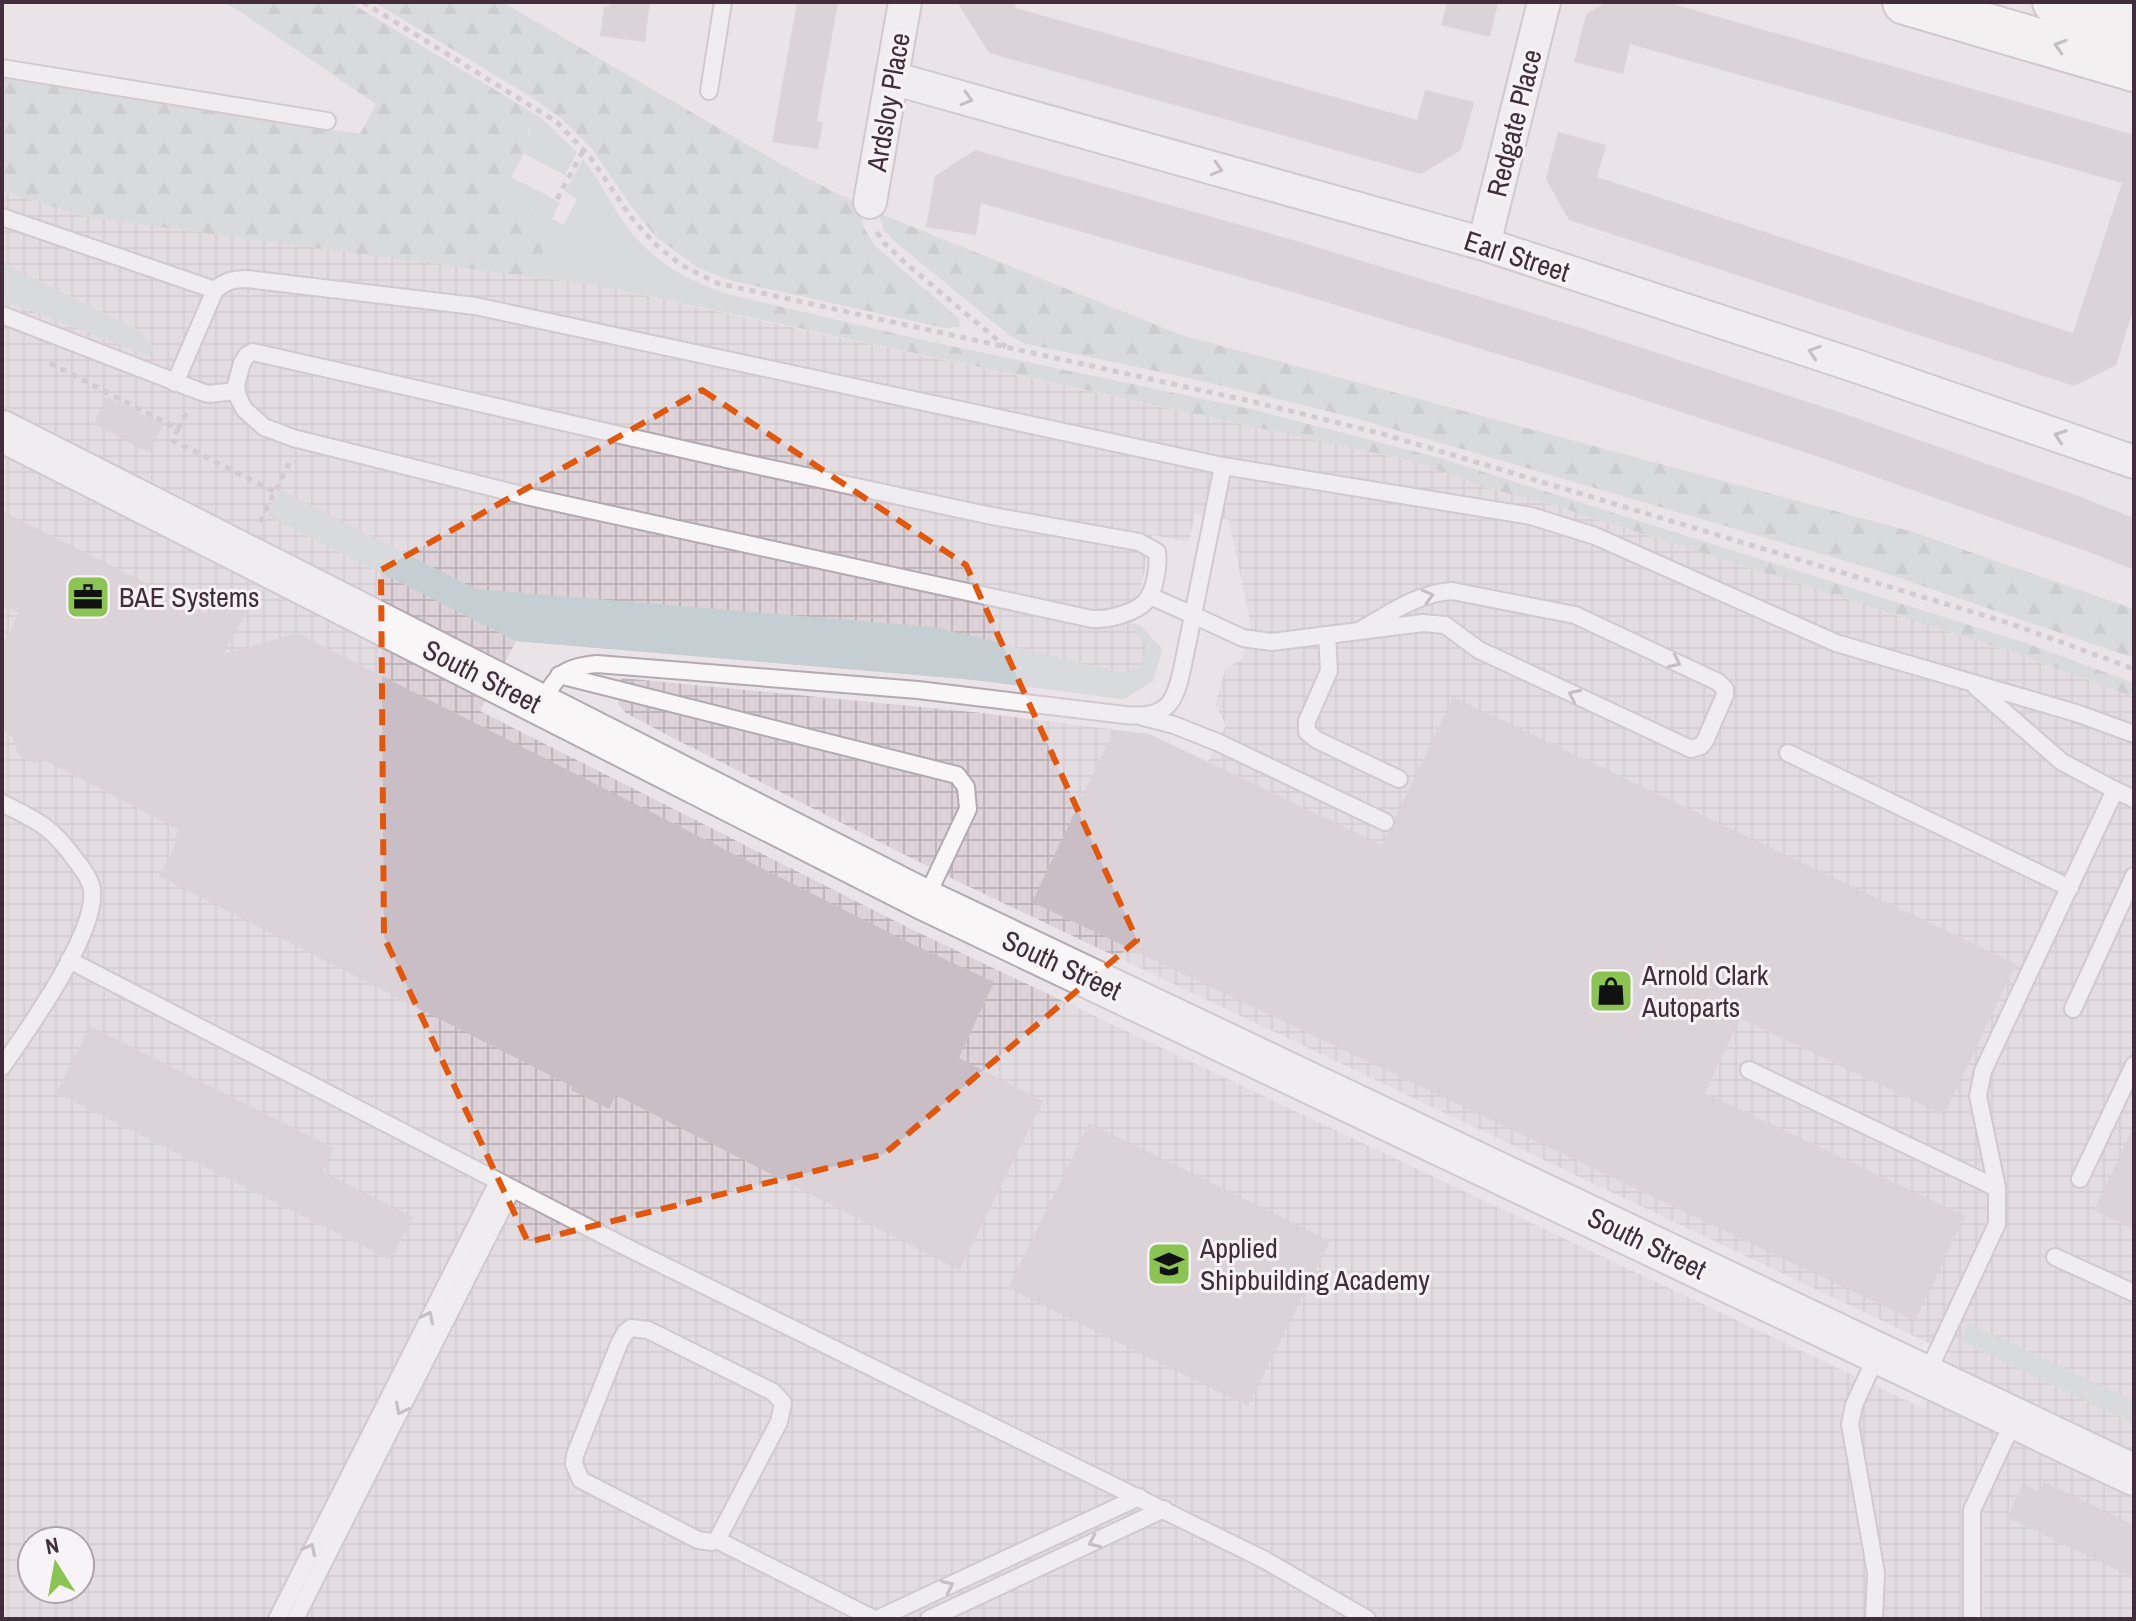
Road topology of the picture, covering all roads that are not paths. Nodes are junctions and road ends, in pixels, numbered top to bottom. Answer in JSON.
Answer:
{"nodes":[{"id":1,"x":723,"y":2,"type":"edge"},
{"id":2,"x":905,"y":2,"type":"edge"},
{"id":3,"x":1544,"y":2,"type":"edge"},
{"id":4,"x":1905,"y":2,"type":"edge"},
{"id":5,"x":2055,"y":2,"type":"edge"},
{"id":6,"x":2134,"y":26,"type":"edge"},
{"id":7,"x":2,"y":68,"type":"edge"},
{"id":8,"x":2134,"y":69,"type":"edge"},
{"id":9,"x":892,"y":78,"type":"junction"},
{"id":10,"x":709,"y":91,"type":"dead end"},
{"id":11,"x":327,"y":121,"type":"dead end"},
{"id":12,"x":870,"y":202,"type":"road end"},
{"id":13,"x":2,"y":217,"type":"edge"},
{"id":14,"x":1484,"y":244,"type":"junction"},
{"id":15,"x":215,"y":290,"type":"junction"},
{"id":16,"x":2,"y":315,"type":"edge"},
{"id":17,"x":175,"y":383,"type":"junction"},
{"id":18,"x":236,"y":391,"type":"junction"},
{"id":19,"x":2,"y":431,"type":"edge"},
{"id":20,"x":2134,"y":462,"type":"edge"},
{"id":21,"x":1223,"y":466,"type":"junction"},
{"id":22,"x":1150,"y":596,"type":"junction"},
{"id":23,"x":1193,"y":615,"type":"junction"},
{"id":24,"x":1359,"y":631,"type":"junction"},
{"id":25,"x":1327,"y":636,"type":"junction"},
{"id":26,"x":1972,"y":683,"type":"junction"},
{"id":27,"x":550,"y":690,"type":"junction"},
{"id":28,"x":1137,"y":716,"type":"junction"},
{"id":29,"x":2134,"y":734,"type":"edge"},
{"id":30,"x":1788,"y":753,"type":"dead end"},
{"id":31,"x":1399,"y":779,"type":"dead end"},
{"id":32,"x":2115,"y":790,"type":"junction"},
{"id":33,"x":2134,"y":799,"type":"edge"},
{"id":34,"x":2,"y":803,"type":"edge"},
{"id":35,"x":1385,"y":822,"type":"dead end"},
{"id":36,"x":2134,"y":876,"type":"edge"},
{"id":37,"x":2070,"y":888,"type":"junction"},
{"id":38,"x":925,"y":900,"type":"junction"},
{"id":39,"x":69,"y":960,"type":"junction"},
{"id":40,"x":2073,"y":1009,"type":"dead end"},
{"id":41,"x":2134,"y":1065,"type":"edge"},
{"id":42,"x":2,"y":1067,"type":"edge"},
{"id":43,"x":1749,"y":1070,"type":"dead end"},
{"id":44,"x":2080,"y":1179,"type":"dead end"},
{"id":45,"x":505,"y":1186,"type":"junction"},
{"id":46,"x":1997,"y":1188,"type":"junction"},
{"id":47,"x":2055,"y":1257,"type":"dead end"},
{"id":48,"x":2134,"y":1293,"type":"edge"},
{"id":49,"x":1878,"y":1353,"type":"junction"},
{"id":50,"x":1926,"y":1376,"type":"junction"},
{"id":51,"x":2015,"y":1418,"type":"junction"},
{"id":52,"x":2134,"y":1475,"type":"edge"},
{"id":53,"x":1139,"y":1497,"type":"junction"},
{"id":54,"x":1164,"y":1509,"type":"junction"},
{"id":55,"x":717,"y":1540,"type":"junction"},
{"id":56,"x":277,"y":1619,"type":"edge"},
{"id":57,"x":295,"y":1619,"type":"edge"},
{"id":58,"x":876,"y":1619,"type":"edge"},
{"id":59,"x":929,"y":1619,"type":"edge"},
{"id":60,"x":1367,"y":1619,"type":"edge"},
{"id":61,"x":1874,"y":1619,"type":"edge"},
{"id":62,"x":1972,"y":1619,"type":"edge"}],
"edges":[{"from":1,"to":10,"type":"lane"},
{"from":2,"to":9,"type":"street","name":"Ardsloy Place"},
{"from":3,"to":14,"type":"street","name":"Redgate Place"},
{"from":8,"to":4,"type":"main road","one_way":true},
{"from":5,"to":6,"type":"main road"},
{"from":7,"to":11,"type":"lane"},
{"from":9,"to":12,"type":"street","name":"Ardsloy Place"},
{"from":9,"to":14,"type":"street","name":"Earl Street","one_way":true},
{"from":13,"to":15,"type":"lane"},
{"from":20,"to":14,"type":"street","name":"Earl Street","one_way":true},
{"from":15,"to":17,"type":"lane"},
{"from":15,"to":21,"type":"lane"},
{"from":16,"to":17,"type":"lane"},
{"from":17,"to":18,"type":"lane"},
{"from":18,"to":22,"type":"lane"},
{"from":18,"to":22,"type":"lane"},
{"from":19,"to":27,"type":"street","name":"South Street"},
{"from":21,"to":23,"type":"lane"},
{"from":21,"to":26,"type":"lane"},
{"from":22,"to":23,"type":"lane"},
{"from":23,"to":25,"type":"lane"},
{"from":23,"to":28,"type":"lane"},
{"from":24,"to":24,"type":"lane","one_way":true},
{"from":24,"to":25,"type":"lane"},
{"from":25,"to":31,"type":"lane"},
{"from":26,"to":29,"type":"lane"},
{"from":26,"to":32,"type":"lane"},
{"from":27,"to":28,"type":"lane"},
{"from":27,"to":38,"type":"street","name":"South Street"},
{"from":27,"to":38,"type":"lane"},
{"from":28,"to":35,"type":"lane"},
{"from":30,"to":37,"type":"lane"},
{"from":32,"to":33,"type":"lane"},
{"from":32,"to":37,"type":"lane"},
{"from":34,"to":39,"type":"lane"},
{"from":36,"to":40,"type":"lane"},
{"from":37,"to":46,"type":"lane"},
{"from":38,"to":49,"type":"street","name":"South Street"},
{"from":39,"to":42,"type":"lane"},
{"from":39,"to":45,"type":"lane"},
{"from":41,"to":44,"type":"lane"},
{"from":43,"to":46,"type":"lane"},
{"from":45,"to":53,"type":"lane"},
{"from":56,"to":45,"type":"lane","one_way":true},
{"from":45,"to":57,"type":"lane","one_way":true},
{"from":46,"to":50,"type":"lane"},
{"from":47,"to":48,"type":"lane"},
{"from":49,"to":50,"type":"street","name":"South Street"},
{"from":49,"to":61,"type":"lane"},
{"from":50,"to":51,"type":"street","name":"South Street"},
{"from":51,"to":52,"type":"street","name":"South Street"},
{"from":51,"to":62,"type":"lane"},
{"from":53,"to":54,"type":"lane"},
{"from":58,"to":53,"type":"lane","one_way":true},
{"from":54,"to":59,"type":"lane","one_way":true},
{"from":54,"to":60,"type":"lane"},
{"from":55,"to":55,"type":"lane"},
{"from":55,"to":58,"type":"lane"}]}
